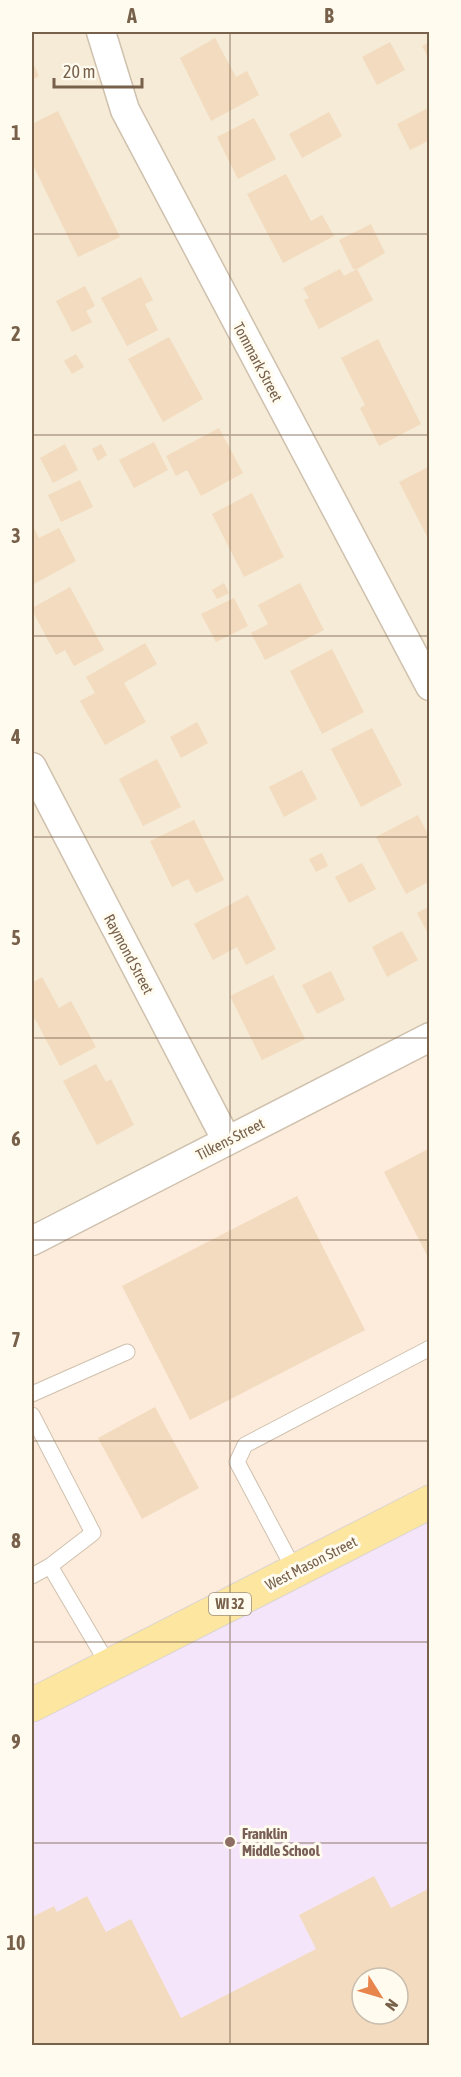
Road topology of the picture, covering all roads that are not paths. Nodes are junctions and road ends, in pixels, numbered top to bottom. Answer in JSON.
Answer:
{"nodes":[{"id":1,"x":101,"y":32,"type":"edge"},
{"id":2,"x":429,"y":686,"type":"edge"},
{"id":3,"x":32,"y":767,"type":"edge"},
{"id":4,"x":429,"y":1037,"type":"edge"},
{"id":5,"x":227,"y":1141,"type":"junction"},
{"id":6,"x":32,"y":1241,"type":"edge"},
{"id":7,"x":429,"y":1348,"type":"edge"},
{"id":8,"x":127,"y":1352,"type":"dead end"},
{"id":9,"x":32,"y":1394,"type":"edge"},
{"id":10,"x":32,"y":1415,"type":"edge"},
{"id":11,"x":429,"y":1502,"type":"edge"},
{"id":12,"x":50,"y":1566,"type":"junction"},
{"id":13,"x":295,"y":1571,"type":"junction"},
{"id":14,"x":32,"y":1576,"type":"edge"},
{"id":15,"x":109,"y":1666,"type":"junction"},
{"id":16,"x":32,"y":1705,"type":"edge"}],
"edges":[{"from":1,"to":2,"type":"street","name":"Tommark Street"},
{"from":3,"to":5,"type":"street","name":"Raymond Street"},
{"from":4,"to":5,"type":"street","name":"Tilkens Street"},
{"from":5,"to":6,"type":"street","name":"Tilkens Street"},
{"from":7,"to":13,"type":"lane"},
{"from":8,"to":9,"type":"lane"},
{"from":10,"to":12,"type":"lane"},
{"from":11,"to":13,"type":"main road","name":"West Mason Street","number":"WI 32"},
{"from":12,"to":14,"type":"lane"},
{"from":12,"to":15,"type":"lane"},
{"from":13,"to":15,"type":"main road","name":"West Mason Street","number":"WI 32"},
{"from":15,"to":16,"type":"main road","name":"West Mason Street","number":"WI 32"}]}
